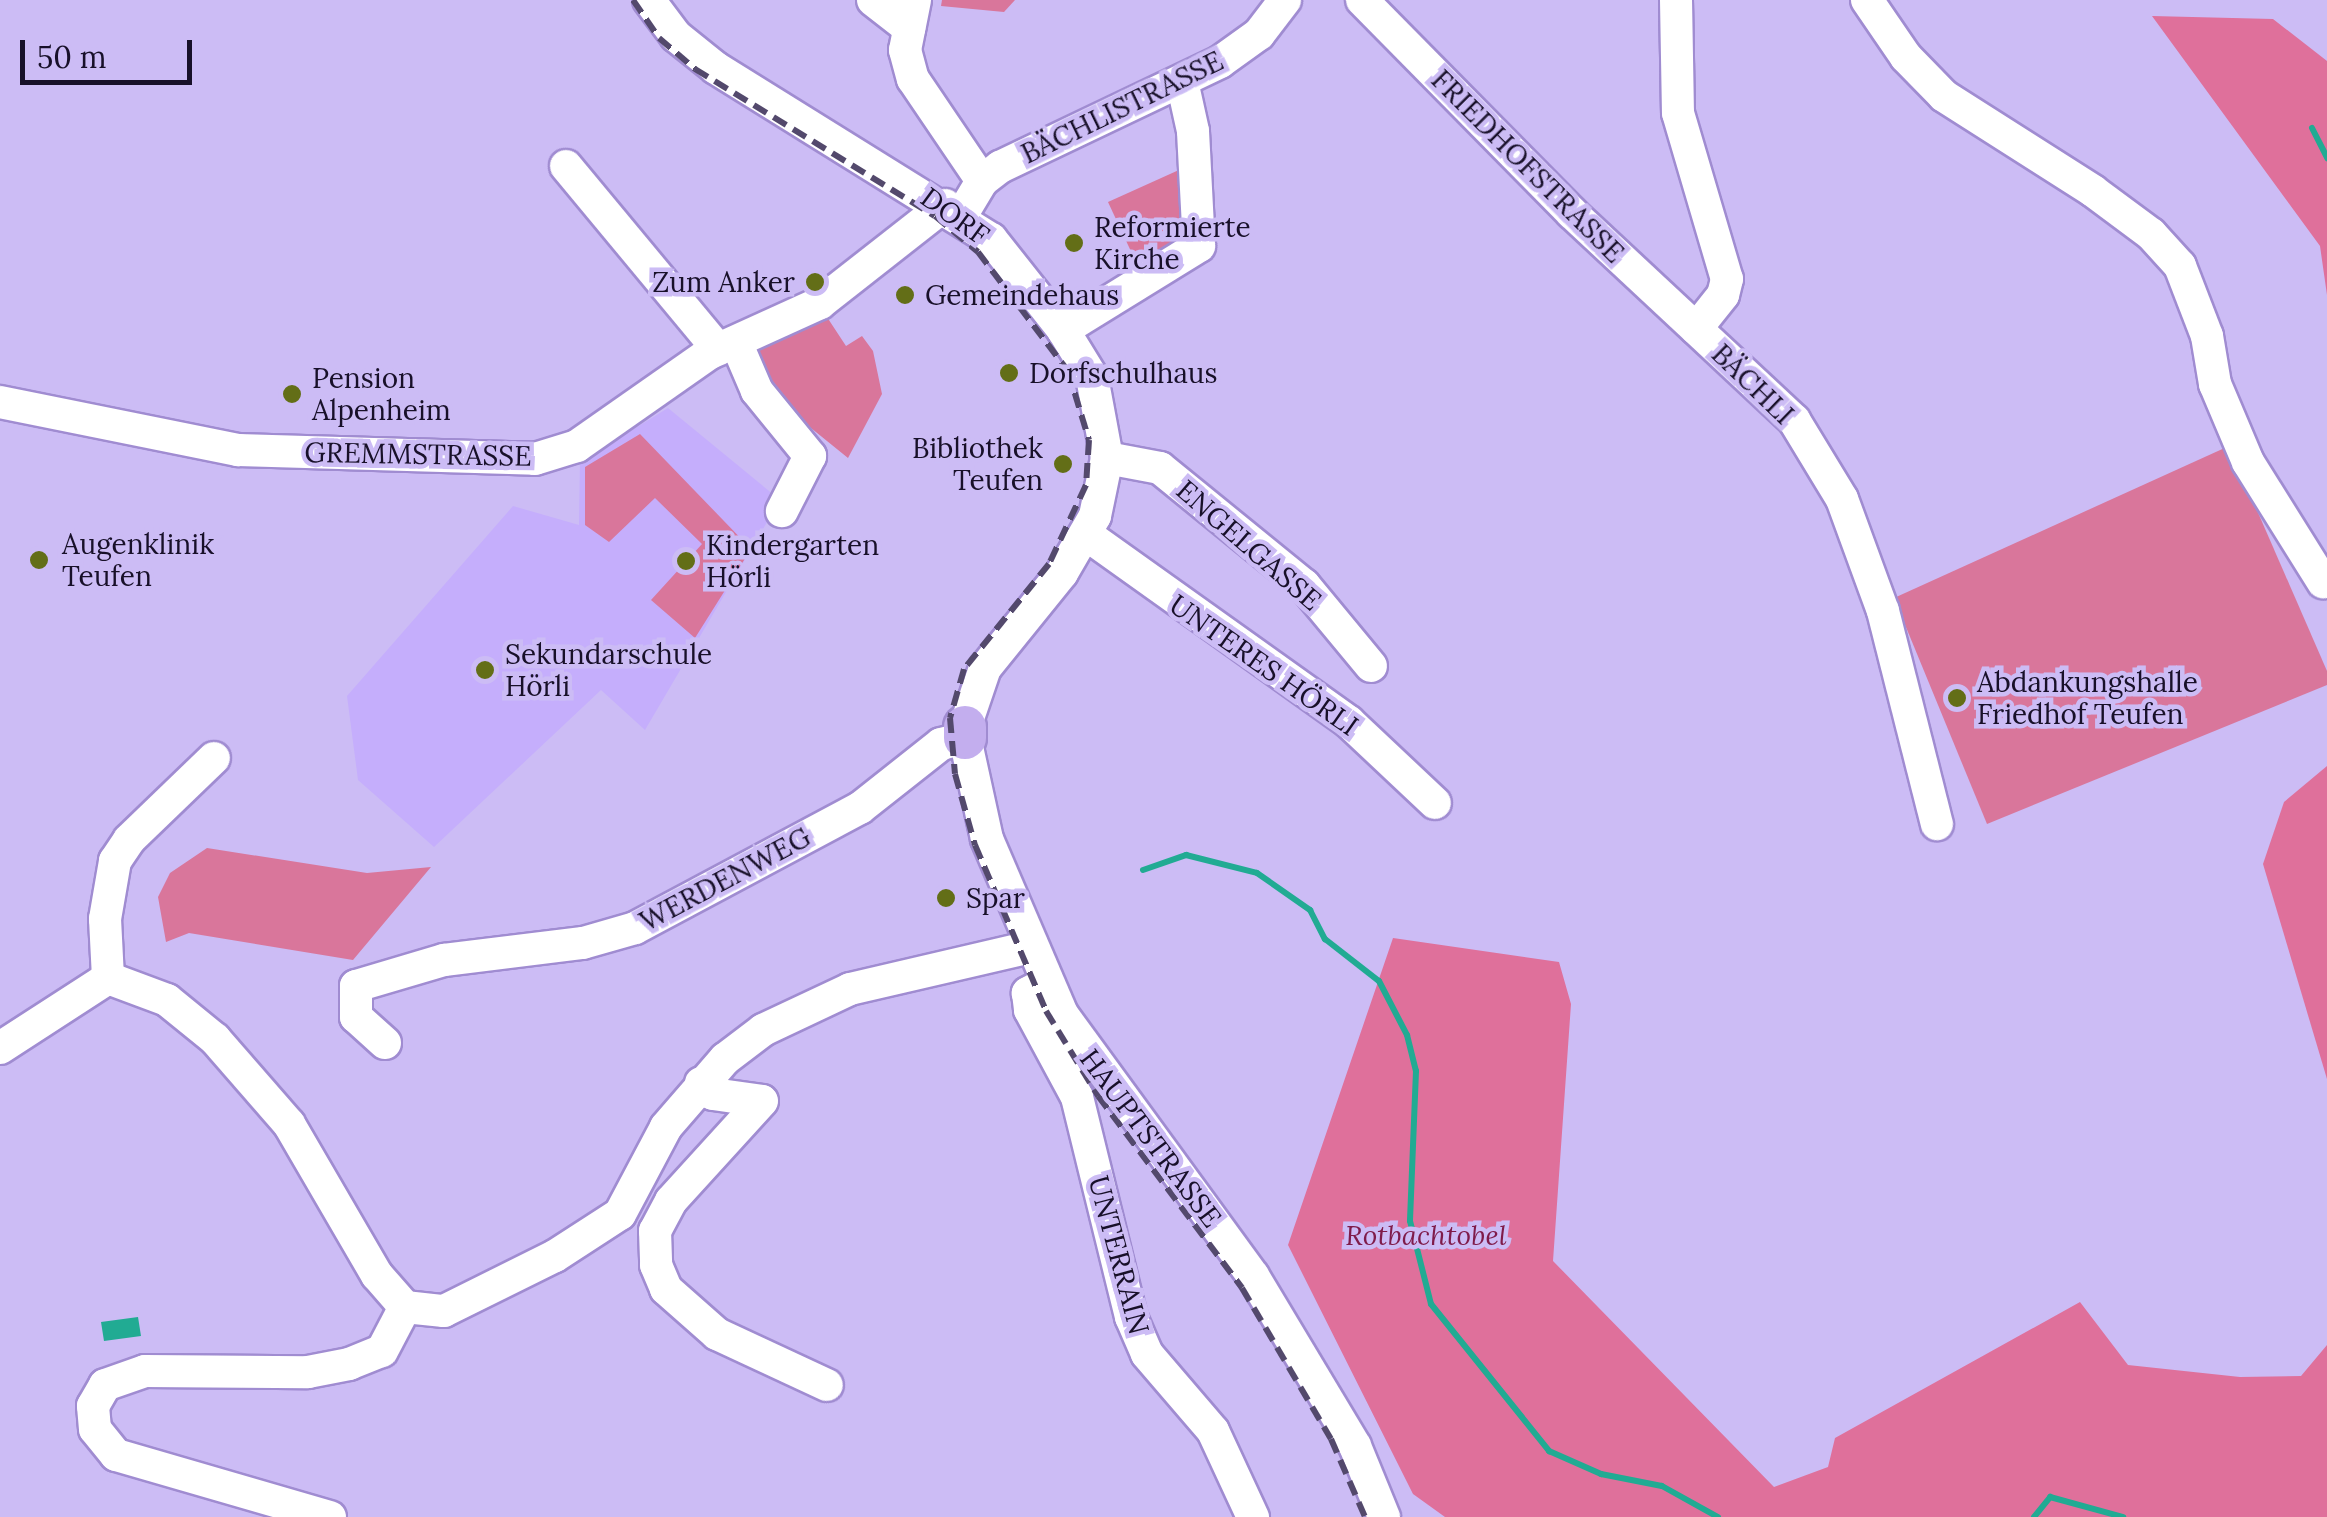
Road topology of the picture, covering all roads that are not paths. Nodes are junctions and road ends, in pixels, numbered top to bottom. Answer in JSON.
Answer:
{"nodes":[{"id":1,"x":649,"y":0,"type":"edge"},
{"id":2,"x":874,"y":0,"type":"edge"},
{"id":3,"x":1285,"y":0,"type":"edge"},
{"id":4,"x":1362,"y":0,"type":"edge"},
{"id":5,"x":1676,"y":0,"type":"edge"},
{"id":6,"x":1867,"y":0,"type":"edge"},
{"id":7,"x":912,"y":14,"type":"edge"},
{"id":8,"x":1182,"y":81,"type":"junction"},
{"id":9,"x":566,"y":166,"type":"dead end"},
{"id":10,"x":982,"y":181,"type":"junction"},
{"id":11,"x":953,"y":211,"type":"junction"},
{"id":12,"x":1696,"y":329,"type":"junction"},
{"id":13,"x":1063,"y":330,"type":"junction"},
{"id":14,"x":727,"y":345,"type":"junction"},
{"id":15,"x":0,"y":402,"type":"edge"},
{"id":16,"x":1107,"y":458,"type":"junction"},
{"id":17,"x":782,"y":512,"type":"dead end"},
{"id":18,"x":1087,"y":535,"type":"junction"},
{"id":19,"x":2322,"y":582,"type":"dead end"},
{"id":20,"x":1371,"y":666,"type":"dead end"},
{"id":21,"x":965,"y":732,"type":"junction"},
{"id":22,"x":214,"y":758,"type":"dead end"},
{"id":23,"x":1435,"y":803,"type":"dead end"},
{"id":24,"x":1937,"y":824,"type":"dead end"},
{"id":25,"x":1031,"y":947,"type":"junction"},
{"id":26,"x":108,"y":978,"type":"junction"},
{"id":27,"x":1046,"y":982,"type":"junction"},
{"id":28,"x":385,"y":1044,"type":"dead end"},
{"id":29,"x":0,"y":1048,"type":"edge"},
{"id":30,"x":702,"y":1083,"type":"junction"},
{"id":31,"x":405,"y":1307,"type":"junction"},
{"id":32,"x":827,"y":1385,"type":"dead end"},
{"id":33,"x":330,"y":1517,"type":"edge"},
{"id":34,"x":1253,"y":1517,"type":"edge"},
{"id":35,"x":1384,"y":1517,"type":"edge"}],
"edges":[{"from":1,"to":11,"type":"street","name":"DORF"},
{"from":2,"to":7,"type":"street"},
{"from":3,"to":8,"type":"street","name":"BÄCHLISTRASSE"},
{"from":4,"to":12,"type":"street","name":"FRIEDHOFSTRASSE"},
{"from":5,"to":12,"type":"street","name":"BÄCHLI"},
{"from":6,"to":19,"type":"street"},
{"from":7,"to":10,"type":"street"},
{"from":8,"to":10,"type":"street","name":"BÄCHLISTRASSE"},
{"from":8,"to":13,"type":"street"},
{"from":9,"to":14,"type":"street"},
{"from":10,"to":11,"type":"street","name":"BÄCHLISTRASSE"},
{"from":11,"to":13,"type":"street","name":"DORF"},
{"from":11,"to":14,"type":"street","name":"GREMMSTRASSE"},
{"from":12,"to":24,"type":"street","name":"BÄCHLI"},
{"from":13,"to":16,"type":"street","name":"DORF"},
{"from":14,"to":15,"type":"street","name":"GREMMSTRASSE"},
{"from":14,"to":17,"type":"street"},
{"from":16,"to":18,"type":"street","name":"DORF"},
{"from":16,"to":20,"type":"street","name":"ENGELGASSE"},
{"from":18,"to":21,"type":"street","name":"DORF"},
{"from":18,"to":23,"type":"street","name":"UNTERES HÖRLI"},
{"from":21,"to":25,"type":"street","name":"HAUPTSTRASSE"},
{"from":21,"to":28,"type":"street","name":"WERDENWEG"},
{"from":22,"to":26,"type":"street"},
{"from":25,"to":27,"type":"street","name":"HAUPTSTRASSE"},
{"from":25,"to":30,"type":"street"},
{"from":26,"to":29,"type":"street"},
{"from":26,"to":31,"type":"street"},
{"from":27,"to":34,"type":"street","name":"UNTERRAIN"},
{"from":27,"to":35,"type":"street","name":"HAUPTSTRASSE"},
{"from":30,"to":31,"type":"street"},
{"from":30,"to":32,"type":"street"},
{"from":31,"to":33,"type":"street"}]}
